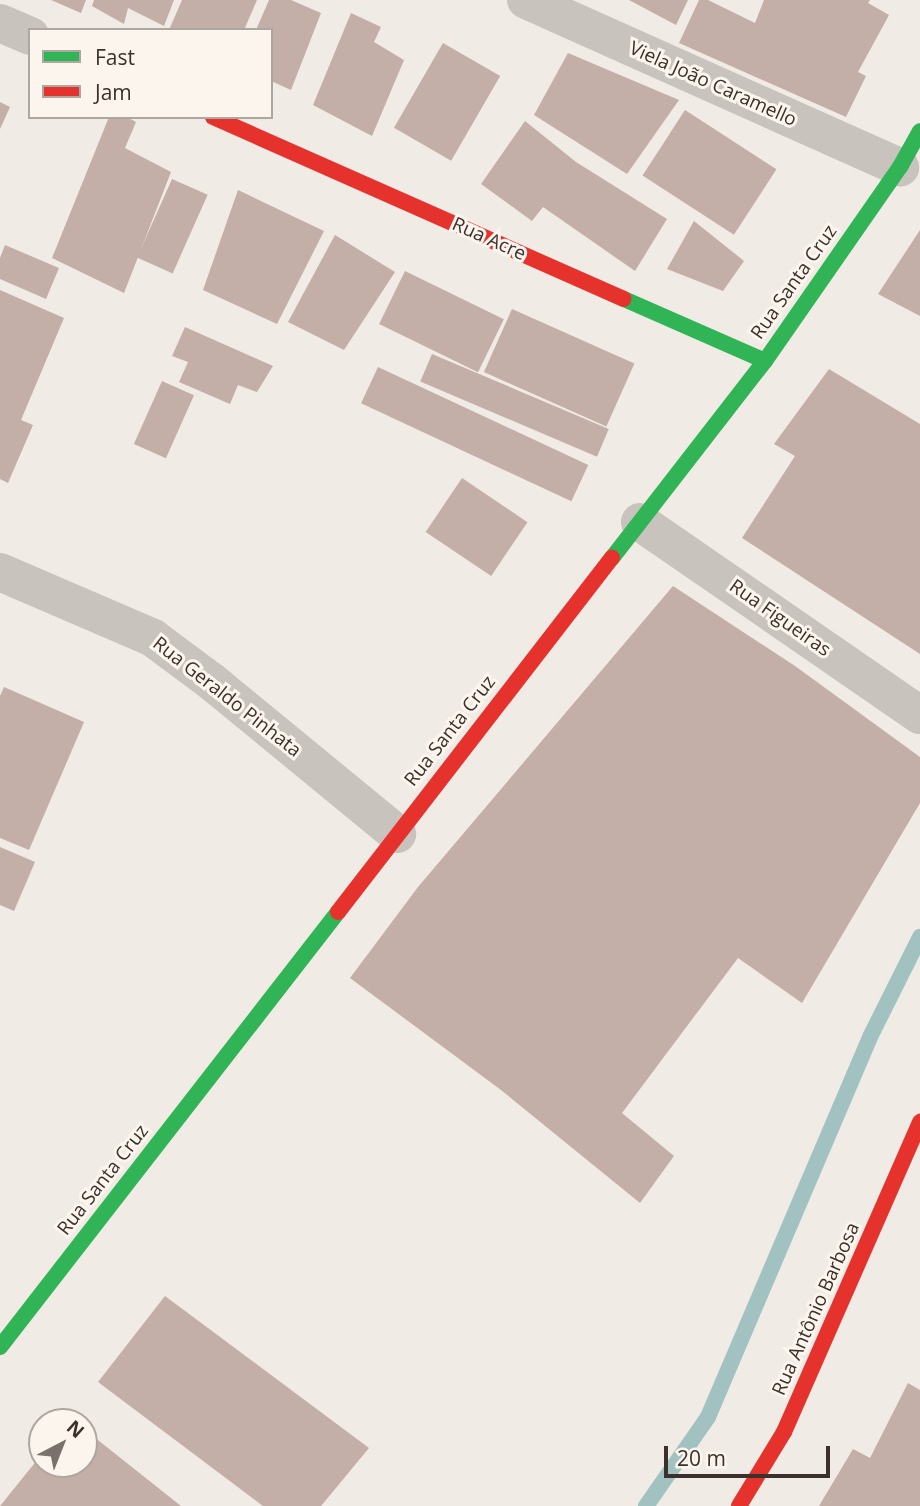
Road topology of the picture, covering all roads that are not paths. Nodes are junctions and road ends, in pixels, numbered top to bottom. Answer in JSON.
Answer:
{"nodes":[{"id":1,"x":526,"y":0,"type":"edge"},
{"id":2,"x":0,"y":23,"type":"edge"},
{"id":3,"x":28,"y":35,"type":"edge"},
{"id":4,"x":218,"y":119,"type":"edge"},
{"id":5,"x":920,"y":131,"type":"edge"},
{"id":6,"x":900,"y":167,"type":"junction"},
{"id":7,"x":765,"y":361,"type":"junction"},
{"id":8,"x":639,"y":522,"type":"junction"},
{"id":9,"x":0,"y":572,"type":"edge"},
{"id":10,"x":920,"y":715,"type":"edge"},
{"id":11,"x":397,"y":834,"type":"junction"},
{"id":12,"x":920,"y":1122,"type":"edge"},
{"id":13,"x":0,"y":1347,"type":"edge"},
{"id":14,"x":739,"y":1506,"type":"edge"}],
"edges":[{"from":1,"to":6,"type":"street","name":"Viela João Caramello"},
{"from":2,"to":3,"type":"street"},
{"from":4,"to":7,"type":"street","name":"Rua Acre"},
{"from":5,"to":6,"type":"street","name":"Rua Santa Cruz"},
{"from":6,"to":7,"type":"street","name":"Rua Santa Cruz"},
{"from":7,"to":8,"type":"street","name":"Rua Santa Cruz"},
{"from":8,"to":10,"type":"street","name":"Rua Figueiras"},
{"from":8,"to":11,"type":"street","name":"Rua Santa Cruz"},
{"from":9,"to":11,"type":"street","name":"Rua Geraldo Pinhata"},
{"from":11,"to":13,"type":"street","name":"Rua Santa Cruz"},
{"from":12,"to":14,"type":"street","name":"Rua Antônio Barbosa"}]}
